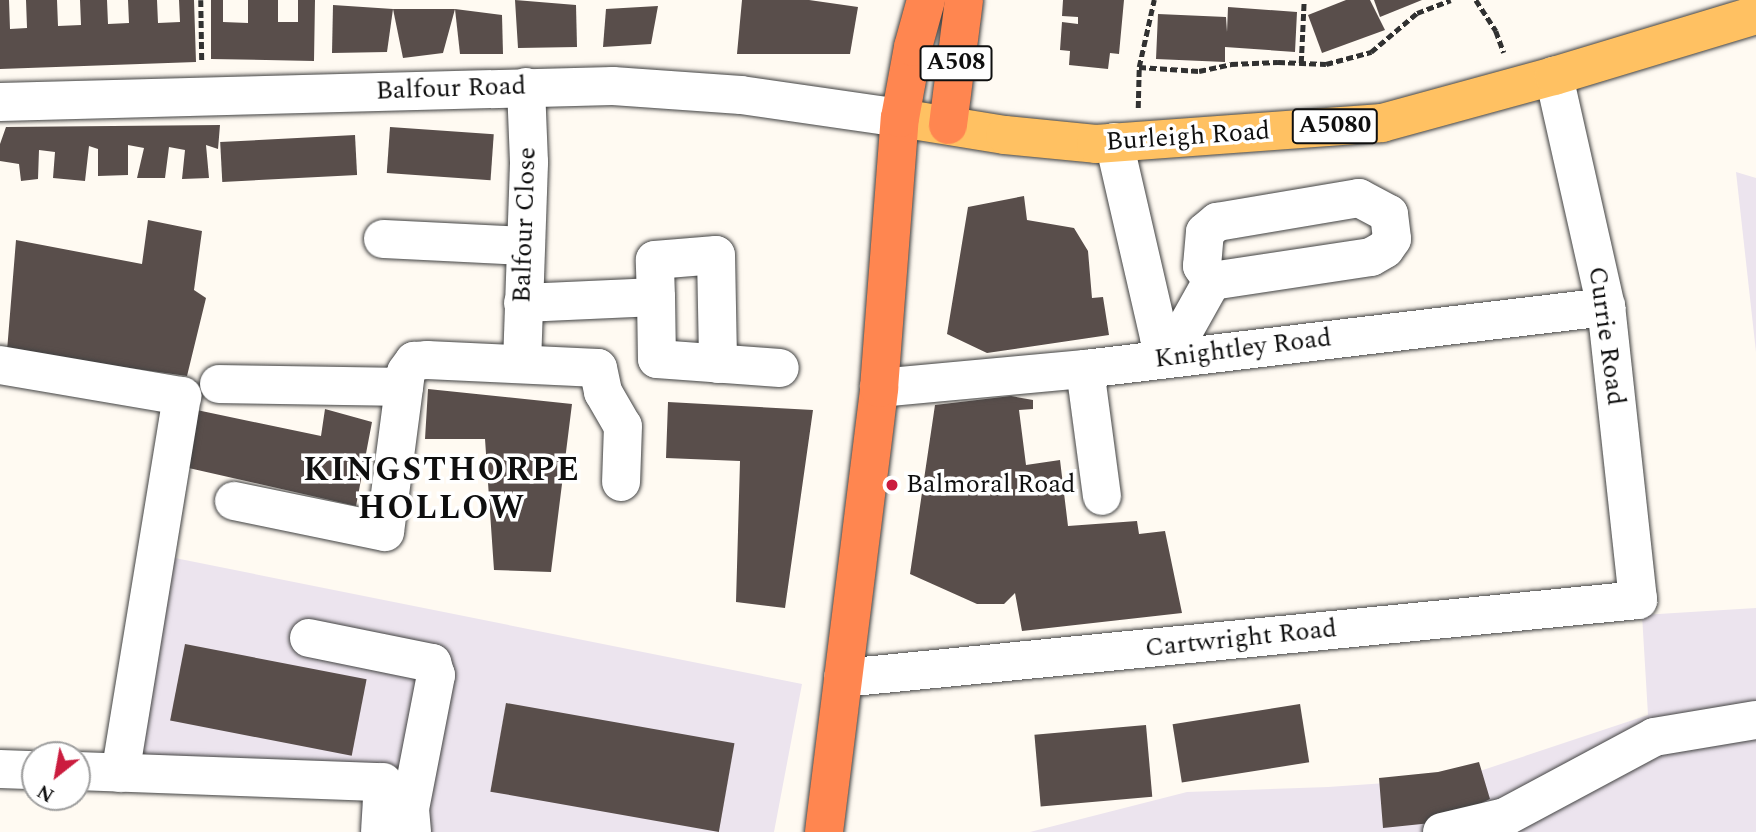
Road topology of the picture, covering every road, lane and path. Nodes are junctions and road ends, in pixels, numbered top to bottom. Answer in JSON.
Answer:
{"nodes":[{"id":1,"x":201,"y":0,"type":"edge"},
{"id":2,"x":926,"y":0,"type":"edge"},
{"id":3,"x":964,"y":0,"type":"edge"},
{"id":4,"x":1154,"y":0,"type":"edge"},
{"id":5,"x":1304,"y":0,"type":"edge"},
{"id":6,"x":1451,"y":0,"type":"edge"},
{"id":7,"x":1476,"y":0,"type":"edge"},
{"id":8,"x":1756,"y":15,"type":"edge"},
{"id":9,"x":1301,"y":63,"type":"junction"},
{"id":10,"x":1139,"y":67,"type":"junction"},
{"id":11,"x":1555,"y":76,"type":"junction"},
{"id":12,"x":526,"y":87,"type":"junction"},
{"id":13,"x":1517,"y":87,"type":"junction"},
{"id":14,"x":205,"y":98,"type":"junction"},
{"id":15,"x":0,"y":102,"type":"edge"},
{"id":16,"x":901,"y":118,"type":"junction"},
{"id":17,"x":948,"y":125,"type":"junction"},
{"id":18,"x":1125,"y":141,"type":"junction"},
{"id":19,"x":383,"y":239,"type":"dead end"},
{"id":20,"x":526,"y":246,"type":"junction"},
{"id":21,"x":1212,"y":281,"type":"dead end"},
{"id":22,"x":656,"y":296,"type":"junction"},
{"id":23,"x":523,"y":303,"type":"junction"},
{"id":24,"x":1606,"y":307,"type":"junction"},
{"id":25,"x":1170,"y":356,"type":"junction"},
{"id":26,"x":522,"y":364,"type":"junction"},
{"id":27,"x":718,"y":364,"type":"junction"},
{"id":28,"x":0,"y":365,"type":"edge"},
{"id":29,"x":780,"y":368,"type":"dead end"},
{"id":30,"x":1085,"y":369,"type":"junction"},
{"id":31,"x":219,"y":384,"type":"dead end"},
{"id":32,"x":404,"y":387,"type":"junction"},
{"id":33,"x":880,"y":388,"type":"junction"},
{"id":34,"x":621,"y":482,"type":"dead end"},
{"id":35,"x":1102,"y":496,"type":"dead end"},
{"id":36,"x":234,"y":501,"type":"dead end"},
{"id":37,"x":1638,"y":600,"type":"joint"},
{"id":38,"x":309,"y":638,"type":"dead end"},
{"id":39,"x":843,"y":678,"type":"junction"},
{"id":40,"x":1756,"y":720,"type":"edge"},
{"id":41,"x":0,"y":769,"type":"edge"},
{"id":42,"x":21,"y":770,"type":"edge"},
{"id":43,"x":91,"y":772,"type":"edge"},
{"id":44,"x":120,"y":773,"type":"junction"},
{"id":45,"x":380,"y":832,"type":"edge"},
{"id":46,"x":412,"y":832,"type":"edge"},
{"id":47,"x":824,"y":832,"type":"edge"},
{"id":48,"x":1441,"y":832,"type":"edge"}],
"edges":[{"from":1,"to":14,"type":"path"},
{"from":2,"to":16,"type":"highway","number":"A508"},
{"from":3,"to":17,"type":"highway","number":"A508"},
{"from":4,"to":10,"type":"path"},
{"from":5,"to":9,"type":"path"},
{"from":6,"to":9,"type":"path"},
{"from":7,"to":13,"type":"path"},
{"from":8,"to":11,"type":"main road","name":"Burleigh Road","number":"A5080"},
{"from":9,"to":10,"type":"path"},
{"from":10,"to":18,"type":"path"},
{"from":11,"to":13,"type":"main road","name":"Burleigh Road","number":"A5080"},
{"from":11,"to":24,"type":"street","name":"Currie Road"},
{"from":12,"to":14,"type":"street","name":"Balfour Road"},
{"from":12,"to":16,"type":"street","name":"Balfour Road"},
{"from":12,"to":20,"type":"street","name":"Balfour Close"},
{"from":13,"to":18,"type":"main road","name":"Burleigh Road","number":"A5080"},
{"from":14,"to":15,"type":"street","name":"Balfour Road"},
{"from":16,"to":17,"type":"main road","name":"Burleigh Road","number":"A5080"},
{"from":16,"to":33,"type":"highway","number":"A508"},
{"from":17,"to":18,"type":"main road","name":"Burleigh Road","number":"A5080"},
{"from":18,"to":25,"type":"street"},
{"from":19,"to":20,"type":"street"},
{"from":20,"to":23,"type":"street","name":"Balfour Close"},
{"from":21,"to":25,"type":"street"},
{"from":22,"to":23,"type":"street"},
{"from":22,"to":27,"type":"street"},
{"from":22,"to":27,"type":"street"},
{"from":23,"to":26,"type":"street","name":"Balfour Close"},
{"from":24,"to":25,"type":"street","name":"Knightley Road"},
{"from":24,"to":37,"type":"street","name":"Currie Road"},
{"from":25,"to":30,"type":"street","name":"Knightley Road"},
{"from":26,"to":32,"type":"street"},
{"from":26,"to":34,"type":"street"},
{"from":27,"to":29,"type":"street"},
{"from":28,"to":44,"type":"street"},
{"from":30,"to":33,"type":"street","name":"Knightley Road"},
{"from":30,"to":35,"type":"street"},
{"from":31,"to":32,"type":"street"},
{"from":32,"to":36,"type":"street"},
{"from":33,"to":39,"type":"highway","number":"A508"},
{"from":37,"to":39,"type":"street","name":"Cartwright Road"},
{"from":38,"to":46,"type":"street"},
{"from":39,"to":47,"type":"highway","number":"A508"},
{"from":40,"to":48,"type":"street"},
{"from":41,"to":42,"type":"street"},
{"from":43,"to":44,"type":"street"},
{"from":44,"to":45,"type":"street"}]}
